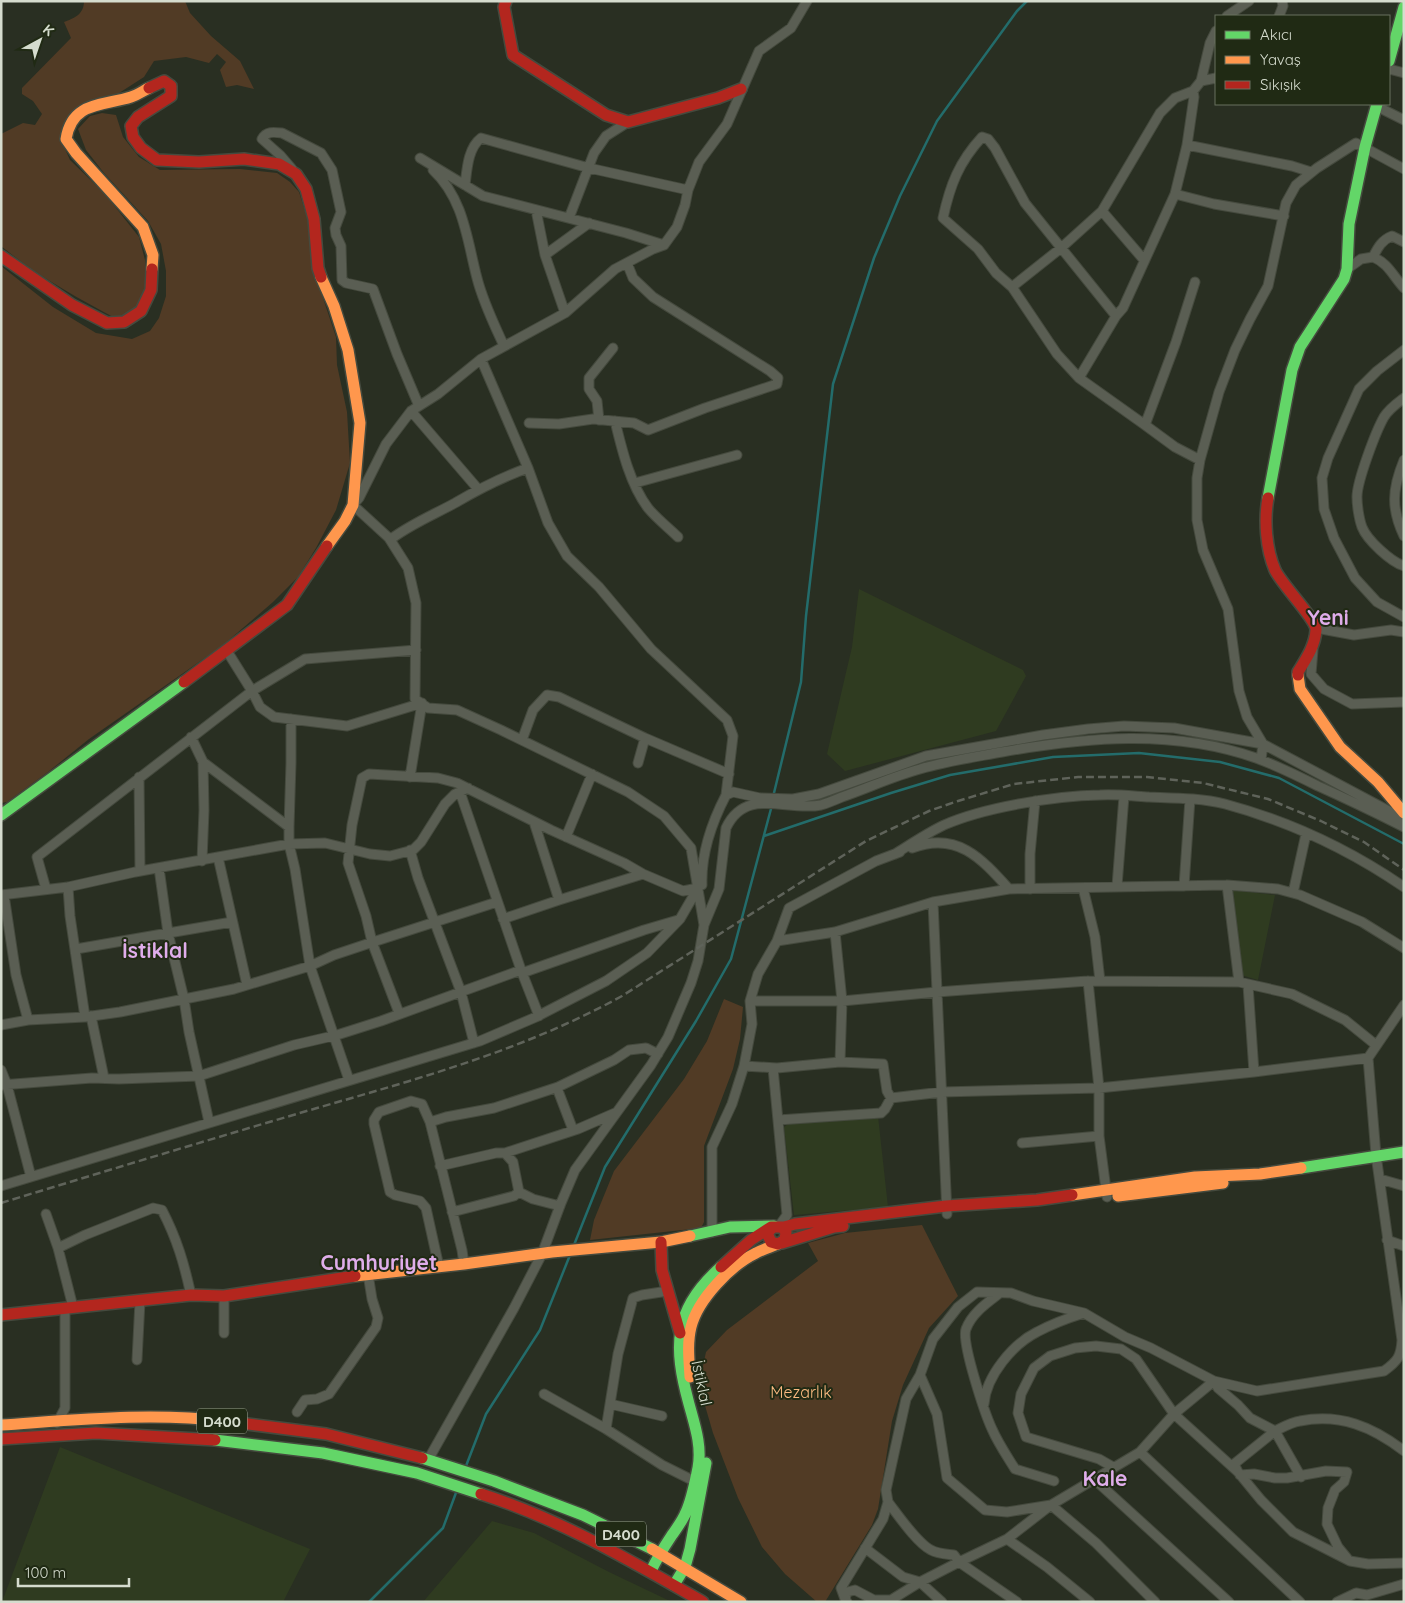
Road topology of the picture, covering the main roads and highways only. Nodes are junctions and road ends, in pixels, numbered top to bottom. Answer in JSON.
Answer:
{"nodes":[{"id":1,"x":506,"y":1,"type":"edge"},
{"id":2,"x":1404,"y":7,"type":"edge"},
{"id":3,"x":1391,"y":43,"type":"edge"},
{"id":4,"x":741,"y":89,"type":"road end"},
{"id":5,"x":1377,"y":105,"type":"edge"},
{"id":6,"x":1,"y":256,"type":"edge"},
{"id":7,"x":1404,"y":813,"type":"edge"},
{"id":8,"x":1,"y":815,"type":"edge"},
{"id":9,"x":1404,"y":1152,"type":"edge"},
{"id":10,"x":1377,"y":1158,"type":"junction"},
{"id":11,"x":1404,"y":1158,"type":"edge"},
{"id":12,"x":947,"y":1210,"type":"junction"},
{"id":13,"x":777,"y":1226,"type":"junction"},
{"id":14,"x":712,"y":1232,"type":"junction"},
{"id":15,"x":756,"y":1238,"type":"junction"},
{"id":16,"x":661,"y":1242,"type":"junction"},
{"id":17,"x":777,"y":1243,"type":"junction"},
{"id":18,"x":1,"y":1315,"type":"edge"},
{"id":19,"x":680,"y":1334,"type":"junction"},
{"id":20,"x":1,"y":1425,"type":"edge"},
{"id":21,"x":1,"y":1439,"type":"edge"},
{"id":22,"x":660,"y":1553,"type":"junction"},
{"id":23,"x":685,"y":1568,"type":"junction"},
{"id":24,"x":651,"y":1571,"type":"junction"},
{"id":25,"x":674,"y":1585,"type":"junction"},
{"id":26,"x":702,"y":1602,"type":"edge"},
{"id":27,"x":741,"y":1602,"type":"edge"}],
"edges":[{"from":1,"to":4,"type":"main road"},
{"from":2,"to":3,"type":"main road"},
{"from":5,"to":7,"type":"main road"},
{"from":6,"to":8,"type":"main road"},
{"from":9,"to":10,"type":"main road"},
{"from":10,"to":11,"type":"main road"},
{"from":10,"to":12,"type":"main road"},
{"from":12,"to":13,"type":"main road"},
{"from":12,"to":17,"type":"main road"},
{"from":13,"to":14,"type":"main road"},
{"from":13,"to":15,"type":"main road","name":"İstiklal"},
{"from":13,"to":17,"type":"main road"},
{"from":13,"to":17,"type":"main road"},
{"from":14,"to":15,"type":"main road"},
{"from":14,"to":16,"type":"main road"},
{"from":15,"to":17,"type":"main road"},
{"from":15,"to":19,"type":"main road","name":"İstiklal"},
{"from":16,"to":18,"type":"main road"},
{"from":16,"to":19,"type":"main road"},
{"from":17,"to":23,"type":"main road"},
{"from":19,"to":22,"type":"main road","name":"İstiklal"},
{"from":20,"to":22,"type":"main road","number":"D400"},
{"from":21,"to":24,"type":"main road","number":"D400"},
{"from":22,"to":23,"type":"main road","number":"D400"},
{"from":22,"to":24,"type":"main road","name":"İstiklal"},
{"from":23,"to":25,"type":"main road"},
{"from":23,"to":27,"type":"main road","number":"D400"},
{"from":24,"to":25,"type":"main road","number":"D400"},
{"from":25,"to":26,"type":"main road","number":"D400"}]}
